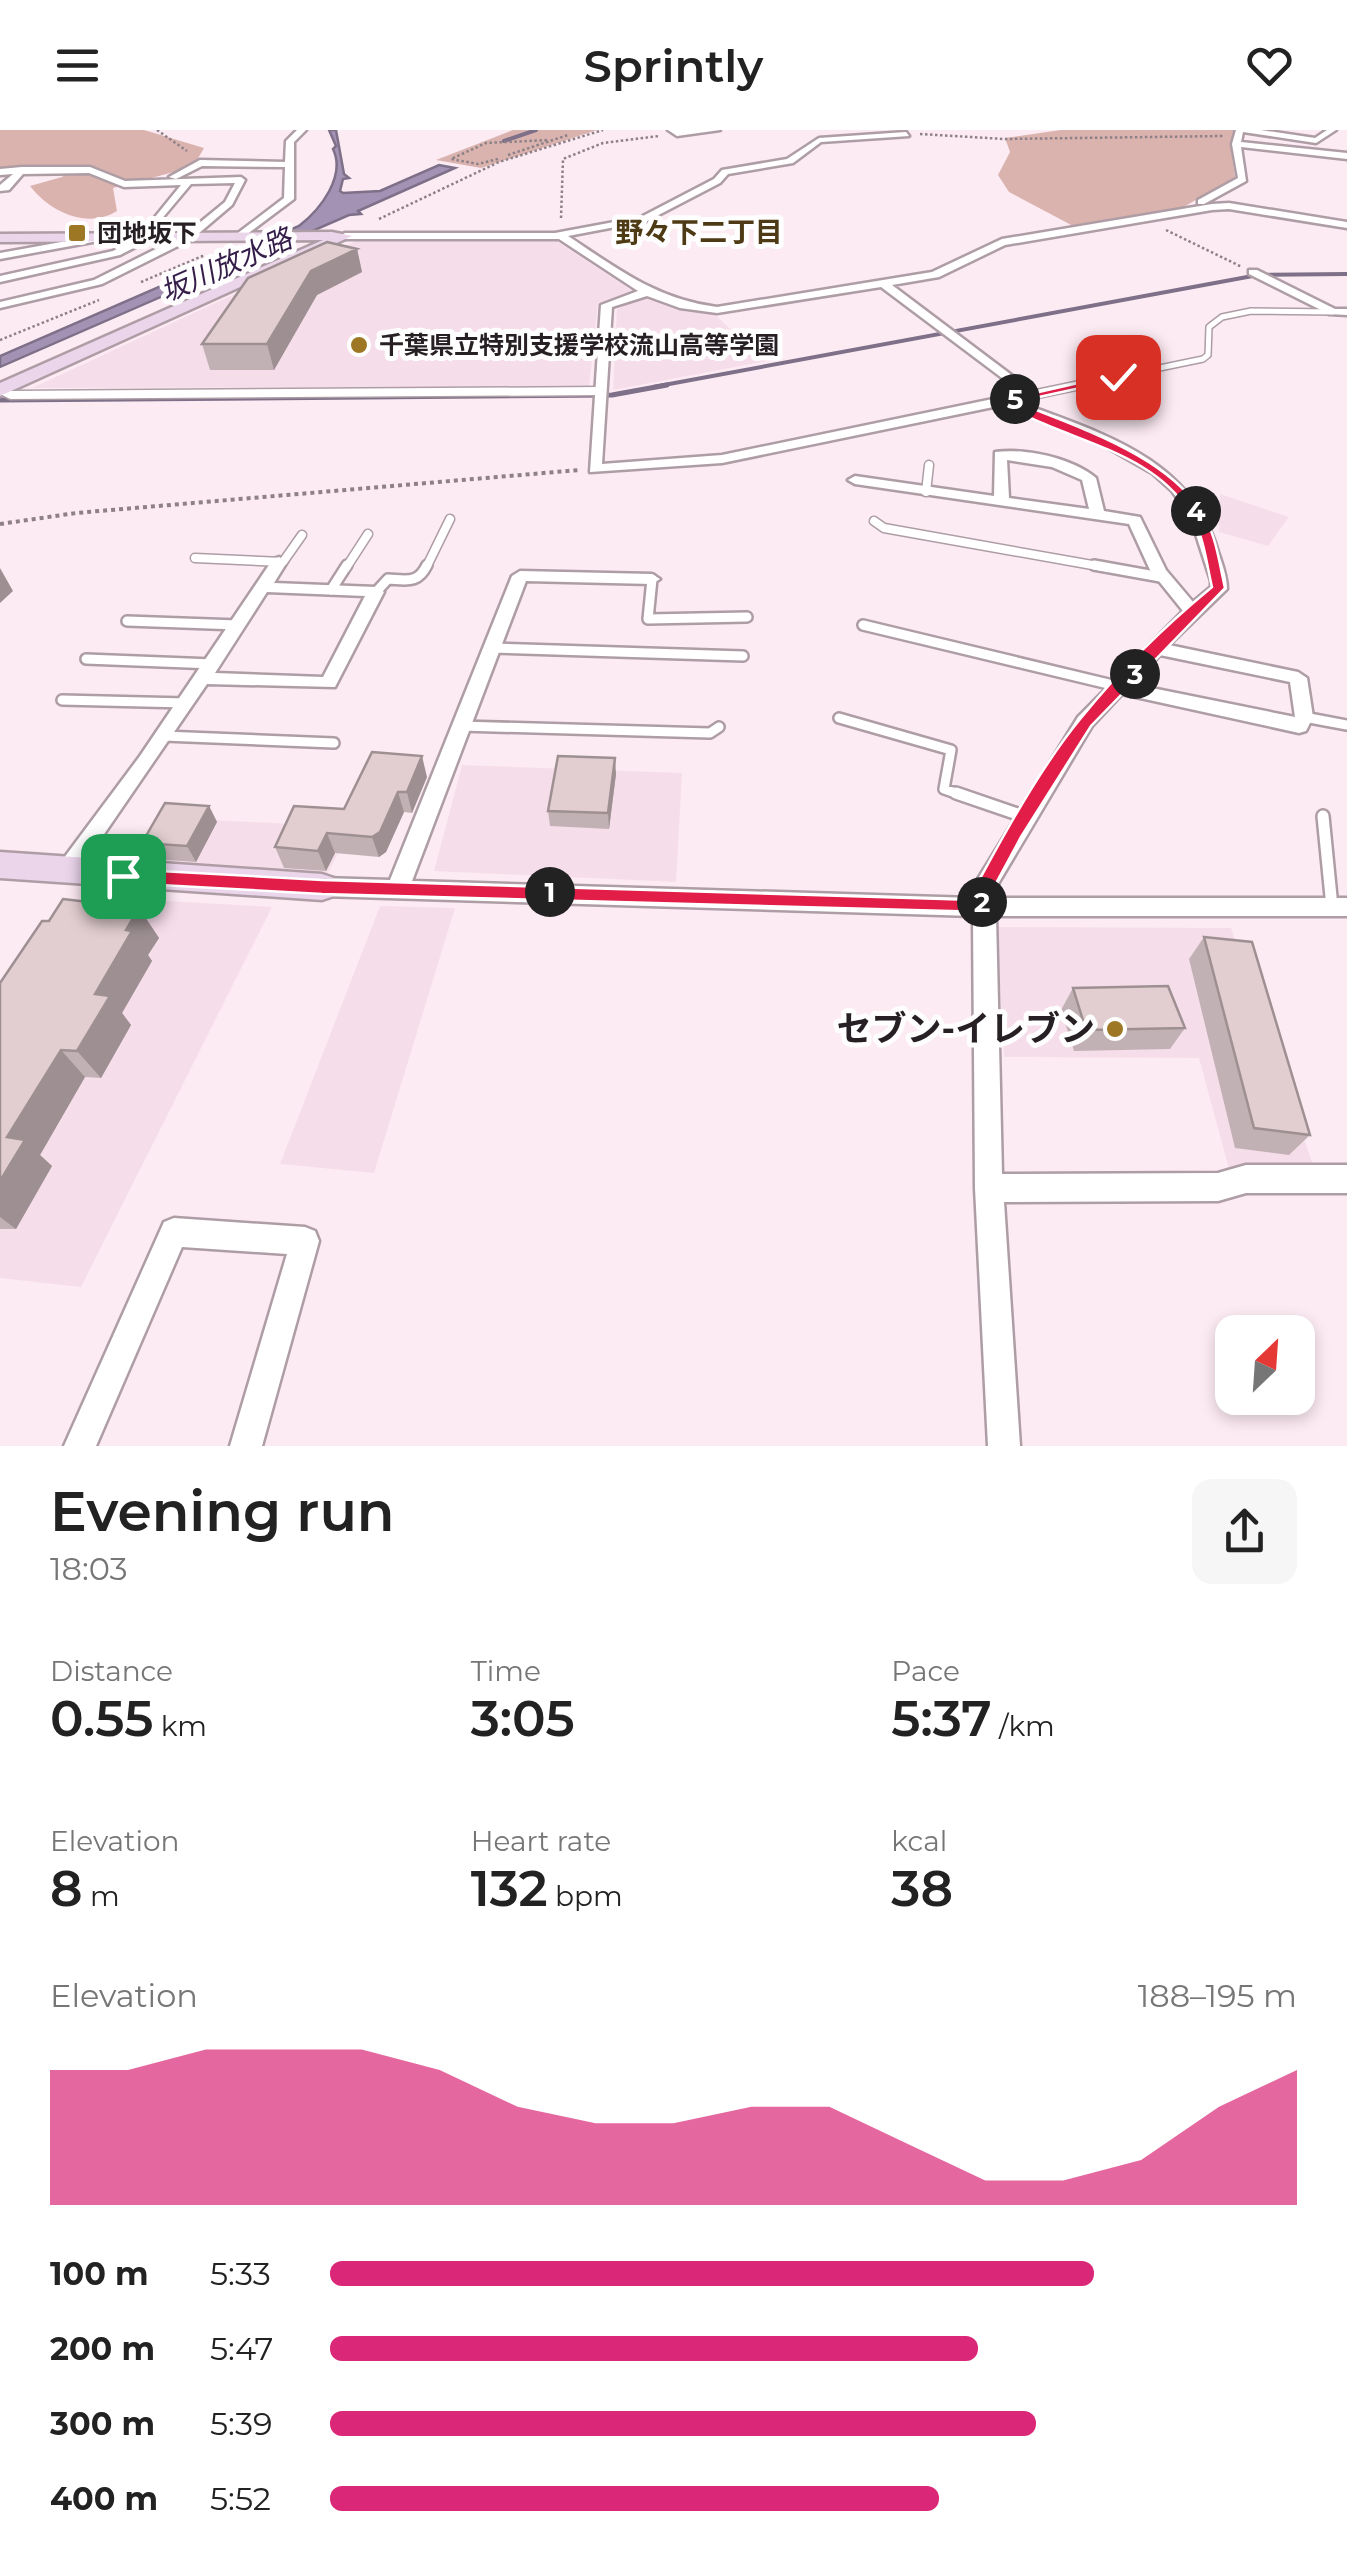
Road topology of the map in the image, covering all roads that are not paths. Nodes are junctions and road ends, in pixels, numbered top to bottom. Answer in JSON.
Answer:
{"nodes":[{"id":1,"x":302,"y":130,"type":"edge"},
{"id":2,"x":716,"y":130,"type":"edge"},
{"id":3,"x":1333,"y":130,"type":"edge"},
{"id":4,"x":674,"y":132,"type":"edge"},
{"id":5,"x":1347,"y":132,"type":"edge"},
{"id":6,"x":906,"y":134,"type":"road end"},
{"id":7,"x":1239,"y":135,"type":"edge"},
{"id":8,"x":1316,"y":141,"type":"junction"},
{"id":9,"x":1347,"y":147,"type":"edge"},
{"id":10,"x":1347,"y":156,"type":"edge"},
{"id":11,"x":291,"y":165,"type":"junction"},
{"id":12,"x":22,"y":170,"type":"junction"},
{"id":13,"x":0,"y":172,"type":"edge"},
{"id":14,"x":189,"y":181,"type":"junction"},
{"id":15,"x":152,"y":182,"type":"junction"},
{"id":16,"x":0,"y":188,"type":"edge"},
{"id":17,"x":1195,"y":210,"type":"junction"},
{"id":18,"x":1347,"y":225,"type":"edge"},
{"id":19,"x":561,"y":234,"type":"junction"},
{"id":20,"x":245,"y":236,"type":"junction"},
{"id":21,"x":340,"y":236,"type":"junction"},
{"id":22,"x":106,"y":237,"type":"junction"},
{"id":23,"x":145,"y":237,"type":"junction"},
{"id":24,"x":187,"y":237,"type":"junction"},
{"id":25,"x":1,"y":238,"type":"edge"},
{"id":26,"x":0,"y":256,"type":"edge"},
{"id":27,"x":1257,"y":274,"type":"road end"},
{"id":28,"x":0,"y":279,"type":"edge"},
{"id":29,"x":884,"y":284,"type":"junction"},
{"id":30,"x":646,"y":292,"type":"junction"},
{"id":31,"x":0,"y":306,"type":"edge"},
{"id":32,"x":1332,"y":312,"type":"junction"},
{"id":33,"x":1347,"y":312,"type":"edge"},
{"id":34,"x":0,"y":390,"type":"edge"},
{"id":35,"x":602,"y":395,"type":"junction"},
{"id":36,"x":1032,"y":395,"type":"junction"},
{"id":37,"x":1005,"y":401,"type":"junction"},
{"id":38,"x":928,"y":465,"type":"dead end"},
{"id":39,"x":855,"y":480,"type":"dead end"},
{"id":40,"x":926,"y":492,"type":"junction"},
{"id":41,"x":1002,"y":502,"type":"junction"},
{"id":42,"x":1097,"y":513,"type":"junction"},
{"id":43,"x":450,"y":519,"type":"dead end"},
{"id":44,"x":874,"y":522,"type":"dead end"},
{"id":45,"x":368,"y":534,"type":"dead end"},
{"id":46,"x":302,"y":535,"type":"dead end"},
{"id":47,"x":195,"y":558,"type":"dead end"},
{"id":48,"x":278,"y":562,"type":"junction"},
{"id":49,"x":1166,"y":578,"type":"junction"},
{"id":50,"x":652,"y":579,"type":"joint"},
{"id":51,"x":264,"y":587,"type":"junction"},
{"id":52,"x":331,"y":590,"type":"junction"},
{"id":53,"x":376,"y":592,"type":"junction"},
{"id":54,"x":1193,"y":610,"type":"junction"},
{"id":55,"x":747,"y":617,"type":"dead end"},
{"id":56,"x":127,"y":621,"type":"dead end"},
{"id":57,"x":238,"y":625,"type":"junction"},
{"id":58,"x":863,"y":625,"type":"dead end"},
{"id":59,"x":490,"y":648,"type":"junction"},
{"id":60,"x":1160,"y":648,"type":"junction"},
{"id":61,"x":743,"y":656,"type":"dead end"},
{"id":62,"x":86,"y":659,"type":"dead end"},
{"id":63,"x":209,"y":671,"type":"junction"},
{"id":64,"x":1122,"y":687,"type":"junction"},
{"id":65,"x":62,"y":700,"type":"dead end"},
{"id":66,"x":186,"y":702,"type":"junction"},
{"id":67,"x":1304,"y":717,"type":"junction"},
{"id":68,"x":839,"y":718,"type":"dead end"},
{"id":69,"x":1347,"y":725,"type":"edge"},
{"id":70,"x":460,"y":726,"type":"junction"},
{"id":71,"x":720,"y":727,"type":"dead end"},
{"id":72,"x":164,"y":736,"type":"junction"},
{"id":73,"x":334,"y":743,"type":"dead end"},
{"id":74,"x":1324,"y":816,"type":"dead end"},
{"id":75,"x":1026,"y":817,"type":"junction"},
{"id":76,"x":0,"y":865,"type":"edge"},
{"id":77,"x":66,"y":872,"type":"junction"},
{"id":78,"x":322,"y":887,"type":"joint"},
{"id":79,"x":398,"y":888,"type":"junction"},
{"id":80,"x":982,"y":907,"type":"junction"},
{"id":81,"x":1339,"y":907,"type":"edge"},
{"id":82,"x":1347,"y":1179,"type":"edge"},
{"id":83,"x":989,"y":1188,"type":"junction"},
{"id":84,"x":80,"y":1446,"type":"edge"},
{"id":85,"x":246,"y":1446,"type":"edge"},
{"id":86,"x":1004,"y":1446,"type":"edge"}],
"edges":[{"from":1,"to":11,"type":"street"},
{"from":2,"to":4,"type":"street"},
{"from":3,"to":5,"type":"street"},
{"from":3,"to":8,"type":"street"},
{"from":6,"to":19,"type":"street"},
{"from":7,"to":8,"type":"street"},
{"from":7,"to":10,"type":"street"},
{"from":7,"to":17,"type":"street"},
{"from":8,"to":9,"type":"street"},
{"from":11,"to":15,"type":"street"},
{"from":11,"to":20,"type":"street"},
{"from":12,"to":13,"type":"street"},
{"from":12,"to":15,"type":"street"},
{"from":12,"to":16,"type":"street"},
{"from":14,"to":15,"type":"street"},
{"from":14,"to":23,"type":"street"},
{"from":14,"to":24,"type":"street"},
{"from":17,"to":18,"type":"street"},
{"from":17,"to":29,"type":"street"},
{"from":19,"to":21,"type":"street"},
{"from":19,"to":30,"type":"street"},
{"from":20,"to":21,"type":"street"},
{"from":20,"to":24,"type":"street"},
{"from":21,"to":34,"type":"street"},
{"from":22,"to":23,"type":"street"},
{"from":22,"to":25,"type":"street"},
{"from":22,"to":26,"type":"street"},
{"from":23,"to":24,"type":"street"},
{"from":23,"to":28,"type":"street"},
{"from":24,"to":31,"type":"street"},
{"from":27,"to":32,"type":"street"},
{"from":29,"to":30,"type":"street"},
{"from":29,"to":36,"type":"street"},
{"from":30,"to":35,"type":"street"},
{"from":32,"to":33,"type":"street"},
{"from":32,"to":36,"type":"lane"},
{"from":34,"to":35,"type":"lane"},
{"from":35,"to":37,"type":"street"},
{"from":36,"to":37,"type":"street"},
{"from":37,"to":54,"type":"street"},
{"from":38,"to":40,"type":"lane"},
{"from":39,"to":40,"type":"street"},
{"from":40,"to":41,"type":"street"},
{"from":41,"to":42,"type":"street"},
{"from":41,"to":42,"type":"street"},
{"from":42,"to":49,"type":"street"},
{"from":43,"to":53,"type":"lane"},
{"from":44,"to":49,"type":"lane"},
{"from":45,"to":52,"type":"lane"},
{"from":46,"to":48,"type":"lane"},
{"from":47,"to":48,"type":"lane"},
{"from":48,"to":51,"type":"street"},
{"from":49,"to":54,"type":"street"},
{"from":50,"to":55,"type":"lane"},
{"from":50,"to":59,"type":"street"},
{"from":51,"to":52,"type":"street"},
{"from":51,"to":57,"type":"street"},
{"from":52,"to":53,"type":"street"},
{"from":53,"to":63,"type":"street"},
{"from":54,"to":60,"type":"street"},
{"from":56,"to":57,"type":"lane"},
{"from":57,"to":63,"type":"street"},
{"from":58,"to":64,"type":"lane"},
{"from":59,"to":61,"type":"lane"},
{"from":59,"to":70,"type":"street"},
{"from":60,"to":64,"type":"street"},
{"from":60,"to":67,"type":"street"},
{"from":62,"to":63,"type":"lane"},
{"from":63,"to":66,"type":"street"},
{"from":64,"to":67,"type":"street"},
{"from":64,"to":75,"type":"street"},
{"from":65,"to":66,"type":"lane"},
{"from":66,"to":72,"type":"street"},
{"from":67,"to":69,"type":"lane"},
{"from":68,"to":75,"type":"lane"},
{"from":70,"to":71,"type":"lane"},
{"from":70,"to":79,"type":"street"},
{"from":72,"to":73,"type":"lane"},
{"from":72,"to":77,"type":"street"},
{"from":74,"to":81,"type":"lane"},
{"from":75,"to":80,"type":"street"},
{"from":76,"to":77,"type":"street"},
{"from":77,"to":78,"type":"street"},
{"from":78,"to":79,"type":"street"},
{"from":79,"to":80,"type":"street"},
{"from":80,"to":81,"type":"street"},
{"from":80,"to":83,"type":"street"},
{"from":82,"to":83,"type":"street"},
{"from":83,"to":86,"type":"street"},
{"from":84,"to":85,"type":"street"}]}
